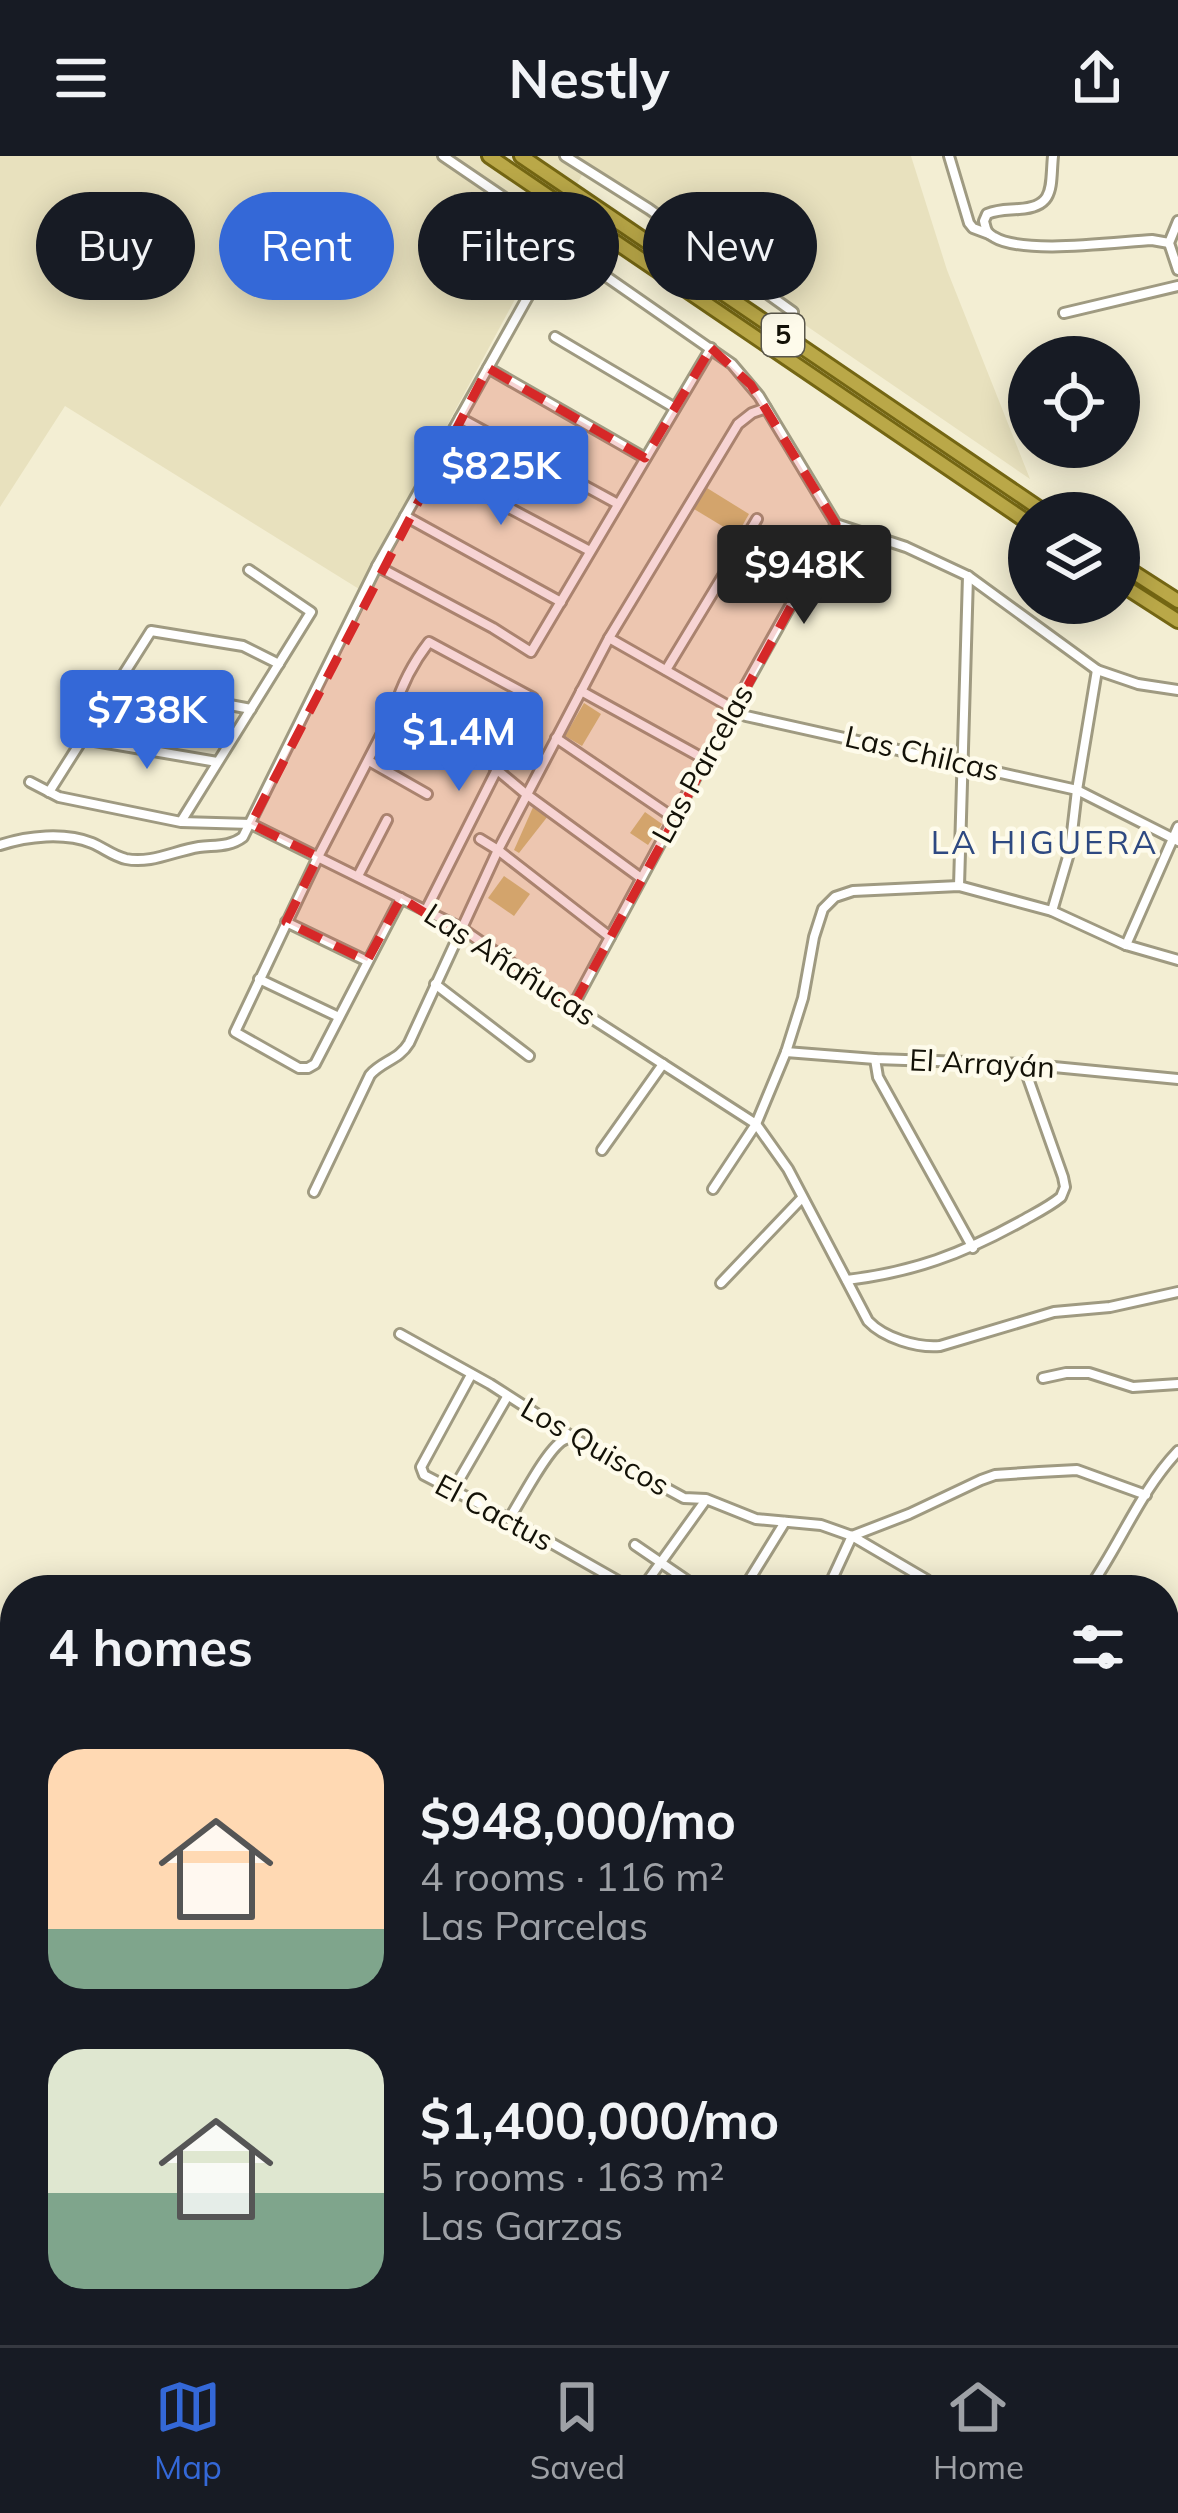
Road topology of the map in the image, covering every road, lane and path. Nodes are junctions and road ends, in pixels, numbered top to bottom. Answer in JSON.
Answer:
{"nodes":[{"id":1,"x":443,"y":156,"type":"edge"},
{"id":2,"x":489,"y":156,"type":"edge"},
{"id":3,"x":521,"y":156,"type":"edge"},
{"id":4,"x":565,"y":156,"type":"edge"},
{"id":5,"x":949,"y":156,"type":"edge"},
{"id":6,"x":1053,"y":156,"type":"edge"},
{"id":7,"x":496,"y":192,"type":"edge"},
{"id":8,"x":1178,"y":220,"type":"edge"},
{"id":9,"x":989,"y":233,"type":"junction"},
{"id":10,"x":1169,"y":243,"type":"junction"},
{"id":11,"x":1178,"y":270,"type":"edge"},
{"id":12,"x":619,"y":285,"type":"edge"},
{"id":13,"x":1178,"y":286,"type":"edge"},
{"id":14,"x":526,"y":300,"type":"edge"},
{"id":15,"x":793,"y":312,"type":"dead end"},
{"id":16,"x":1064,"y":313,"type":"dead end"},
{"id":17,"x":555,"y":337,"type":"dead end"},
{"id":18,"x":711,"y":348,"type":"junction"},
{"id":19,"x":488,"y":368,"type":"junction"},
{"id":20,"x":675,"y":408,"type":"junction"},
{"id":21,"x":766,"y":408,"type":"junction"},
{"id":22,"x":460,"y":418,"type":"junction"},
{"id":23,"x":645,"y":458,"type":"junction"},
{"id":24,"x":432,"y":467,"type":"junction"},
{"id":25,"x":1015,"y":492,"type":"edge"},
{"id":26,"x":618,"y":504,"type":"junction"},
{"id":27,"x":1008,"y":509,"type":"edge"},
{"id":28,"x":405,"y":516,"type":"junction"},
{"id":29,"x":757,"y":519,"type":"dead end"},
{"id":30,"x":836,"y":524,"type":"junction"},
{"id":31,"x":750,"y":531,"type":"junction"},
{"id":32,"x":591,"y":551,"type":"junction"},
{"id":33,"x":377,"y":566,"type":"junction"},
{"id":34,"x":811,"y":569,"type":"junction"},
{"id":35,"x":249,"y":570,"type":"dead end"},
{"id":36,"x":968,"y":576,"type":"junction"},
{"id":37,"x":1140,"y":577,"type":"edge"},
{"id":38,"x":1140,"y":598,"type":"edge"},
{"id":39,"x":1178,"y":601,"type":"edge"},
{"id":40,"x":561,"y":602,"type":"junction"},
{"id":41,"x":1178,"y":622,"type":"edge"},
{"id":42,"x":609,"y":638,"type":"junction"},
{"id":43,"x":279,"y":664,"type":"junction"},
{"id":44,"x":666,"y":670,"type":"junction"},
{"id":45,"x":1097,"y":670,"type":"junction"},
{"id":46,"x":118,"y":684,"type":"junction"},
{"id":47,"x":1178,"y":690,"type":"edge"},
{"id":48,"x":581,"y":691,"type":"junction"},
{"id":49,"x":395,"y":708,"type":"junction"},
{"id":50,"x":733,"y":708,"type":"junction"},
{"id":51,"x":251,"y":709,"type":"junction"},
{"id":52,"x":556,"y":738,"type":"junction"},
{"id":53,"x":82,"y":739,"type":"junction"},
{"id":54,"x":706,"y":760,"type":"junction"},
{"id":55,"x":369,"y":761,"type":"junction"},
{"id":56,"x":218,"y":762,"type":"junction"},
{"id":57,"x":962,"y":763,"type":"junction"},
{"id":58,"x":496,"y":769,"type":"junction"},
{"id":59,"x":30,"y":782,"type":"dead end"},
{"id":60,"x":1077,"y":790,"type":"junction"},
{"id":61,"x":49,"y":792,"type":"junction"},
{"id":62,"x":427,"y":794,"type":"dead end"},
{"id":63,"x":526,"y":794,"type":"junction"},
{"id":64,"x":674,"y":818,"type":"junction"},
{"id":65,"x":387,"y":820,"type":"dead end"},
{"id":66,"x":181,"y":822,"type":"junction"},
{"id":67,"x":251,"y":824,"type":"junction"},
{"id":68,"x":1178,"y":827,"type":"edge"},
{"id":69,"x":480,"y":839,"type":"dead end"},
{"id":70,"x":1176,"y":840,"type":"edge"},
{"id":71,"x":0,"y":845,"type":"edge"},
{"id":72,"x":498,"y":850,"type":"junction"},
{"id":73,"x":318,"y":856,"type":"junction"},
{"id":74,"x":358,"y":876,"type":"junction"},
{"id":75,"x":641,"y":878,"type":"junction"},
{"id":76,"x":959,"y":886,"type":"junction"},
{"id":77,"x":401,"y":898,"type":"junction"},
{"id":78,"x":426,"y":910,"type":"junction"},
{"id":79,"x":1052,"y":911,"type":"junction"},
{"id":80,"x":286,"y":922,"type":"junction"},
{"id":81,"x":461,"y":928,"type":"junction"},
{"id":82,"x":610,"y":937,"type":"junction"},
{"id":83,"x":1126,"y":945,"type":"junction"},
{"id":84,"x":1178,"y":960,"type":"edge"},
{"id":85,"x":367,"y":961,"type":"junction"},
{"id":86,"x":259,"y":979,"type":"junction"},
{"id":87,"x":435,"y":984,"type":"junction"},
{"id":88,"x":573,"y":1006,"type":"junction"},
{"id":89,"x":339,"y":1017,"type":"junction"},
{"id":90,"x":785,"y":1052,"type":"junction"},
{"id":91,"x":529,"y":1056,"type":"dead end"},
{"id":92,"x":875,"y":1059,"type":"junction"},
{"id":93,"x":664,"y":1064,"type":"junction"},
{"id":94,"x":1023,"y":1064,"type":"junction"},
{"id":95,"x":1178,"y":1079,"type":"edge"},
{"id":96,"x":756,"y":1124,"type":"junction"},
{"id":97,"x":602,"y":1150,"type":"dead end"},
{"id":98,"x":712,"y":1189,"type":"dead end"},
{"id":99,"x":314,"y":1192,"type":"dead end"},
{"id":100,"x":802,"y":1198,"type":"junction"},
{"id":101,"x":973,"y":1248,"type":"junction"},
{"id":102,"x":847,"y":1280,"type":"junction"},
{"id":103,"x":721,"y":1283,"type":"dead end"},
{"id":104,"x":1178,"y":1292,"type":"edge"},
{"id":105,"x":400,"y":1334,"type":"dead end"},
{"id":106,"x":471,"y":1375,"type":"junction"},
{"id":107,"x":1043,"y":1378,"type":"dead end"},
{"id":108,"x":1178,"y":1384,"type":"edge"},
{"id":109,"x":508,"y":1396,"type":"junction"},
{"id":110,"x":577,"y":1440,"type":"junction"},
{"id":111,"x":1178,"y":1451,"type":"edge"},
{"id":112,"x":452,"y":1492,"type":"junction"},
{"id":113,"x":1145,"y":1495,"type":"junction"},
{"id":114,"x":706,"y":1499,"type":"junction"},
{"id":115,"x":509,"y":1519,"type":"junction"},
{"id":116,"x":785,"y":1522,"type":"junction"},
{"id":117,"x":852,"y":1536,"type":"junction"},
{"id":118,"x":634,"y":1545,"type":"dead end"},
{"id":119,"x":661,"y":1563,"type":"junction"},
{"id":120,"x":610,"y":1575,"type":"edge"},
{"id":121,"x":650,"y":1575,"type":"edge"},
{"id":122,"x":679,"y":1575,"type":"edge"},
{"id":123,"x":752,"y":1575,"type":"edge"},
{"id":124,"x":834,"y":1575,"type":"edge"},
{"id":125,"x":918,"y":1575,"type":"edge"},
{"id":126,"x":1097,"y":1575,"type":"edge"}],
"edges":[{"from":1,"to":7,"type":"street"},
{"from":2,"to":27,"type":"highway","number":"5"},
{"from":3,"to":25,"type":"highway","number":"5"},
{"from":4,"to":15,"type":"street"},
{"from":5,"to":9,"type":"street"},
{"from":6,"to":9,"type":"street"},
{"from":8,"to":10,"type":"street"},
{"from":9,"to":10,"type":"street"},
{"from":10,"to":11,"type":"street"},
{"from":12,"to":18,"type":"street"},
{"from":13,"to":16,"type":"street"},
{"from":14,"to":19,"type":"street"},
{"from":17,"to":20,"type":"street"},
{"from":18,"to":20,"type":"street"},
{"from":18,"to":21,"type":"street"},
{"from":19,"to":22,"type":"street"},
{"from":19,"to":23,"type":"street"},
{"from":20,"to":23,"type":"street"},
{"from":21,"to":30,"type":"street"},
{"from":21,"to":42,"type":"street"},
{"from":22,"to":24,"type":"street"},
{"from":22,"to":26,"type":"street"},
{"from":23,"to":26,"type":"street"},
{"from":24,"to":28,"type":"street"},
{"from":24,"to":32,"type":"street"},
{"from":26,"to":32,"type":"street"},
{"from":28,"to":33,"type":"street"},
{"from":28,"to":40,"type":"street"},
{"from":29,"to":31,"type":"street"},
{"from":30,"to":34,"type":"street","name":"Las Parcelas"},
{"from":30,"to":36,"type":"street"},
{"from":31,"to":34,"type":"street"},
{"from":31,"to":44,"type":"street"},
{"from":32,"to":40,"type":"street"},
{"from":33,"to":40,"type":"street"},
{"from":33,"to":67,"type":"street"},
{"from":34,"to":50,"type":"street","name":"Las Parcelas"},
{"from":35,"to":43,"type":"street"},
{"from":36,"to":45,"type":"street"},
{"from":36,"to":57,"type":"street"},
{"from":37,"to":39,"type":"highway"},
{"from":38,"to":41,"type":"highway"},
{"from":42,"to":44,"type":"street","name":"Las Chilcas"},
{"from":42,"to":48,"type":"street"},
{"from":43,"to":46,"type":"street"},
{"from":43,"to":51,"type":"street"},
{"from":44,"to":50,"type":"street","name":"Las Chilcas"},
{"from":45,"to":47,"type":"street"},
{"from":45,"to":60,"type":"street"},
{"from":46,"to":51,"type":"street"},
{"from":46,"to":53,"type":"street"},
{"from":48,"to":52,"type":"street"},
{"from":48,"to":54,"type":"street"},
{"from":49,"to":55,"type":"street"},
{"from":49,"to":58,"type":"street"},
{"from":49,"to":58,"type":"street"},
{"from":50,"to":54,"type":"street","name":"Las Parcelas"},
{"from":50,"to":57,"type":"street","name":"Las Chilcas"},
{"from":51,"to":56,"type":"street"},
{"from":52,"to":63,"type":"street"},
{"from":52,"to":64,"type":"street"},
{"from":53,"to":56,"type":"street"},
{"from":53,"to":61,"type":"street"},
{"from":54,"to":64,"type":"street","name":"Las Parcelas"},
{"from":55,"to":62,"type":"street"},
{"from":55,"to":73,"type":"street"},
{"from":56,"to":66,"type":"street"},
{"from":57,"to":60,"type":"street","name":"Las Chilcas"},
{"from":57,"to":76,"type":"street"},
{"from":58,"to":63,"type":"street"},
{"from":58,"to":78,"type":"street"},
{"from":59,"to":61,"type":"street","name":"Las Añañucas"},
{"from":60,"to":70,"type":"street","name":"Las Chilcas"},
{"from":60,"to":79,"type":"street"},
{"from":61,"to":66,"type":"street","name":"Las Añañucas"},
{"from":63,"to":72,"type":"street"},
{"from":63,"to":75,"type":"street"},
{"from":64,"to":75,"type":"street","name":"Las Parcelas"},
{"from":65,"to":74,"type":"street"},
{"from":66,"to":67,"type":"street","name":"Las Añañucas"},
{"from":67,"to":71,"type":"street"},
{"from":67,"to":73,"type":"street","name":"Las Añañucas"},
{"from":68,"to":70,"type":"street"},
{"from":69,"to":72,"type":"street"},
{"from":70,"to":83,"type":"street"},
{"from":72,"to":81,"type":"street"},
{"from":72,"to":82,"type":"street"},
{"from":73,"to":74,"type":"street","name":"Las Añañucas"},
{"from":73,"to":80,"type":"street"},
{"from":74,"to":77,"type":"street","name":"Las Añañucas"},
{"from":75,"to":82,"type":"street","name":"Las Parcelas"},
{"from":76,"to":79,"type":"street"},
{"from":76,"to":90,"type":"street"},
{"from":77,"to":78,"type":"street","name":"Las Añañucas"},
{"from":77,"to":85,"type":"street"},
{"from":78,"to":81,"type":"street","name":"Las Añañucas"},
{"from":79,"to":83,"type":"street"},
{"from":80,"to":85,"type":"street"},
{"from":80,"to":86,"type":"street"},
{"from":81,"to":87,"type":"street"},
{"from":81,"to":88,"type":"street","name":"Las Añañucas"},
{"from":82,"to":88,"type":"street","name":"Las Parcelas"},
{"from":83,"to":84,"type":"street"},
{"from":85,"to":89,"type":"street"},
{"from":86,"to":89,"type":"street"},
{"from":86,"to":89,"type":"street"},
{"from":87,"to":91,"type":"street"},
{"from":87,"to":99,"type":"street"},
{"from":88,"to":93,"type":"street","name":"Las Añañucas"},
{"from":90,"to":92,"type":"street","name":"El Arrayán"},
{"from":90,"to":96,"type":"street"},
{"from":92,"to":94,"type":"street","name":"El Arrayán"},
{"from":92,"to":101,"type":"street"},
{"from":93,"to":96,"type":"street","name":"Las Añañucas"},
{"from":93,"to":97,"type":"street"},
{"from":94,"to":95,"type":"street","name":"El Arrayán"},
{"from":94,"to":101,"type":"street"},
{"from":96,"to":98,"type":"street"},
{"from":96,"to":100,"type":"street"},
{"from":100,"to":102,"type":"street"},
{"from":100,"to":103,"type":"street"},
{"from":101,"to":102,"type":"street"},
{"from":102,"to":104,"type":"street"},
{"from":105,"to":106,"type":"street","name":"Los Quiscos"},
{"from":106,"to":109,"type":"street","name":"Los Quiscos"},
{"from":106,"to":112,"type":"street","name":"El Cactus"},
{"from":107,"to":108,"type":"street"},
{"from":109,"to":110,"type":"street","name":"Los Quiscos"},
{"from":109,"to":112,"type":"street"},
{"from":110,"to":114,"type":"street","name":"Los Quiscos"},
{"from":110,"to":115,"type":"street"},
{"from":111,"to":113,"type":"street"},
{"from":112,"to":115,"type":"street","name":"El Cactus"},
{"from":113,"to":117,"type":"street"},
{"from":113,"to":126,"type":"street"},
{"from":114,"to":116,"type":"street","name":"Los Quiscos"},
{"from":114,"to":119,"type":"street"},
{"from":115,"to":120,"type":"street","name":"El Cactus"},
{"from":116,"to":117,"type":"street","name":"Los Quiscos"},
{"from":116,"to":123,"type":"street"},
{"from":117,"to":124,"type":"street"},
{"from":117,"to":125,"type":"street","name":"Los Quiscos"},
{"from":118,"to":119,"type":"street"},
{"from":119,"to":121,"type":"street"},
{"from":119,"to":122,"type":"street"}]}
